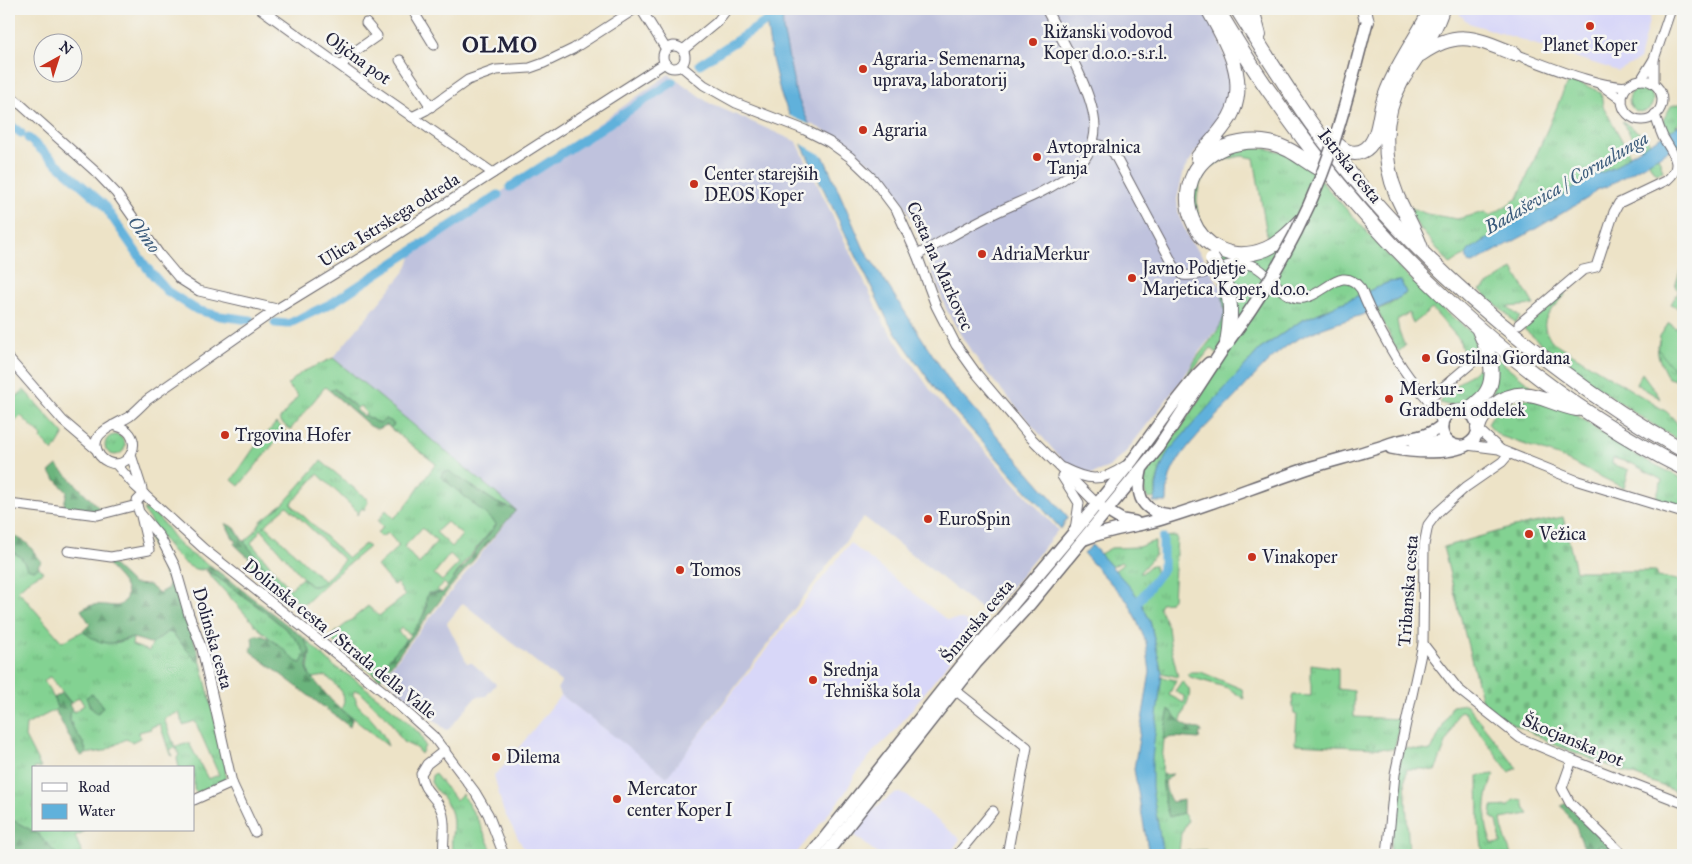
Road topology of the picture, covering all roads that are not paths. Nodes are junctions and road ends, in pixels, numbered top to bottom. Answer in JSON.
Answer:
{"nodes":[{"id":1,"x":262,"y":9,"type":"edge"},
{"id":2,"x":412,"y":9,"type":"edge"},
{"id":3,"x":635,"y":9,"type":"edge"},
{"id":4,"x":641,"y":9,"type":"edge"},
{"id":5,"x":727,"y":9,"type":"edge"},
{"id":6,"x":1046,"y":9,"type":"edge"},
{"id":7,"x":1208,"y":9,"type":"edge"},
{"id":8,"x":1217,"y":9,"type":"edge"},
{"id":9,"x":1237,"y":9,"type":"edge"},
{"id":10,"x":1252,"y":9,"type":"edge"},
{"id":11,"x":1430,"y":9,"type":"edge"},
{"id":12,"x":1442,"y":9,"type":"edge"},
{"id":13,"x":1671,"y":9,"type":"edge"},
{"id":14,"x":1367,"y":13,"type":"edge"},
{"id":15,"x":366,"y":23,"type":"dead end"},
{"id":16,"x":434,"y":45,"type":"dead end"},
{"id":17,"x":666,"y":49,"type":"junction"},
{"id":18,"x":684,"y":50,"type":"junction"},
{"id":19,"x":1263,"y":50,"type":"junction"},
{"id":20,"x":1515,"y":54,"type":"joint"},
{"id":21,"x":1418,"y":56,"type":"junction"},
{"id":22,"x":1654,"y":59,"type":"junction"},
{"id":23,"x":400,"y":60,"type":"dead end"},
{"id":24,"x":665,"y":63,"type":"junction"},
{"id":25,"x":342,"y":66,"type":"junction"},
{"id":26,"x":681,"y":66,"type":"junction"},
{"id":27,"x":1641,"y":80,"type":"junction"},
{"id":28,"x":1598,"y":83,"type":"junction"},
{"id":29,"x":1654,"y":84,"type":"junction"},
{"id":30,"x":1628,"y":86,"type":"junction"},
{"id":31,"x":9,"y":94,"type":"edge"},
{"id":32,"x":1622,"y":100,"type":"junction"},
{"id":33,"x":431,"y":107,"type":"junction"},
{"id":34,"x":1655,"y":114,"type":"junction"},
{"id":35,"x":412,"y":117,"type":"junction"},
{"id":36,"x":1643,"y":119,"type":"junction"},
{"id":37,"x":1311,"y":123,"type":"junction"},
{"id":38,"x":1662,"y":136,"type":"junction"},
{"id":39,"x":1093,"y":144,"type":"junction"},
{"id":40,"x":493,"y":174,"type":"junction"},
{"id":41,"x":1332,"y":175,"type":"junction"},
{"id":42,"x":1302,"y":220,"type":"junction"},
{"id":43,"x":1423,"y":253,"type":"junction"},
{"id":44,"x":918,"y":255,"type":"junction"},
{"id":45,"x":1214,"y":259,"type":"junction"},
{"id":46,"x":277,"y":309,"type":"junction"},
{"id":47,"x":1519,"y":324,"type":"dead end"},
{"id":48,"x":1478,"y":327,"type":"junction"},
{"id":49,"x":1223,"y":349,"type":"junction"},
{"id":50,"x":1481,"y":355,"type":"dead end"},
{"id":51,"x":9,"y":359,"type":"edge"},
{"id":52,"x":1429,"y":402,"type":"junction"},
{"id":53,"x":1460,"y":410,"type":"junction"},
{"id":54,"x":1586,"y":410,"type":"junction"},
{"id":55,"x":136,"y":411,"type":"junction"},
{"id":56,"x":1442,"y":424,"type":"junction"},
{"id":57,"x":113,"y":425,"type":"junction"},
{"id":58,"x":1478,"y":428,"type":"junction"},
{"id":59,"x":102,"y":432,"type":"junction"},
{"id":60,"x":130,"y":433,"type":"junction"},
{"id":61,"x":81,"y":435,"type":"junction"},
{"id":62,"x":1447,"y":441,"type":"junction"},
{"id":63,"x":1465,"y":446,"type":"junction"},
{"id":64,"x":1391,"y":448,"type":"junction"},
{"id":65,"x":97,"y":450,"type":"junction"},
{"id":66,"x":1376,"y":450,"type":"junction"},
{"id":67,"x":1683,"y":450,"type":"edge"},
{"id":68,"x":1505,"y":452,"type":"junction"},
{"id":69,"x":131,"y":455,"type":"junction"},
{"id":70,"x":1132,"y":461,"type":"junction"},
{"id":71,"x":116,"y":464,"type":"junction"},
{"id":72,"x":1056,"y":464,"type":"junction"},
{"id":73,"x":1683,"y":468,"type":"edge"},
{"id":74,"x":1141,"y":469,"type":"junction"},
{"id":75,"x":144,"y":494,"type":"junction"},
{"id":76,"x":9,"y":504,"type":"edge"},
{"id":77,"x":1097,"y":504,"type":"junction"},
{"id":78,"x":138,"y":509,"type":"junction"},
{"id":79,"x":1106,"y":512,"type":"junction"},
{"id":80,"x":1683,"y":513,"type":"edge"},
{"id":81,"x":1173,"y":516,"type":"junction"},
{"id":82,"x":1148,"y":523,"type":"junction"},
{"id":83,"x":1075,"y":531,"type":"junction"},
{"id":84,"x":1081,"y":541,"type":"junction"},
{"id":85,"x":68,"y":551,"type":"dead end"},
{"id":86,"x":1422,"y":644,"type":"junction"},
{"id":87,"x":955,"y":690,"type":"junction"},
{"id":88,"x":445,"y":750,"type":"junction"},
{"id":89,"x":1572,"y":760,"type":"junction"},
{"id":90,"x":232,"y":783,"type":"junction"},
{"id":91,"x":195,"y":800,"type":"edge"},
{"id":92,"x":1683,"y":803,"type":"edge"},
{"id":93,"x":992,"y":811,"type":"dead end"},
{"id":94,"x":255,"y":832,"type":"dead end"},
{"id":95,"x":444,"y":855,"type":"edge"},
{"id":96,"x":504,"y":855,"type":"edge"},
{"id":97,"x":811,"y":855,"type":"edge"},
{"id":98,"x":825,"y":855,"type":"edge"},
{"id":99,"x":957,"y":855,"type":"edge"},
{"id":100,"x":1007,"y":855,"type":"edge"},
{"id":101,"x":1386,"y":855,"type":"edge"},
{"id":102,"x":1623,"y":855,"type":"edge"}],
"edges":[{"from":1,"to":25,"type":"street","name":"Oljčna pot"},
{"from":2,"to":16,"type":"street"},
{"from":3,"to":33,"type":"street"},
{"from":4,"to":17,"type":"street"},
{"from":5,"to":18,"type":"street"},
{"from":6,"to":39,"type":"street"},
{"from":7,"to":45,"type":"highway"},
{"from":8,"to":41,"type":"highway","name":"Istrska cesta"},
{"from":9,"to":19,"type":"highway","name":"Istrska cesta"},
{"from":10,"to":19,"type":"highway"},
{"from":11,"to":37,"type":"highway"},
{"from":12,"to":21,"type":"highway"},
{"from":13,"to":22,"type":"street"},
{"from":14,"to":42,"type":"main road","bridge":true},
{"from":15,"to":25,"type":"street"},
{"from":17,"to":18,"type":"street"},
{"from":17,"to":24,"type":"street"},
{"from":18,"to":26,"type":"street"},
{"from":19,"to":37,"type":"highway","name":"Istrska cesta"},
{"from":20,"to":21,"type":"highway"},
{"from":20,"to":28,"type":"street"},
{"from":21,"to":43,"type":"highway"},
{"from":22,"to":27,"type":"street"},
{"from":22,"to":29,"type":"street"},
{"from":23,"to":33,"type":"street","name":"Oljčna pot"},
{"from":24,"to":26,"type":"street"},
{"from":24,"to":40,"type":"street","name":"Ulica Istrskega odreda"},
{"from":25,"to":35,"type":"street","name":"Oljčna pot"},
{"from":26,"to":44,"type":"street","name":"Cesta na Markovec"},
{"from":27,"to":29,"type":"street"},
{"from":27,"to":30,"type":"street"},
{"from":28,"to":30,"type":"street"},
{"from":28,"to":32,"type":"street"},
{"from":29,"to":34,"type":"street"},
{"from":30,"to":32,"type":"street"},
{"from":31,"to":46,"type":"street"},
{"from":32,"to":36,"type":"street"},
{"from":33,"to":35,"type":"street"},
{"from":34,"to":36,"type":"street"},
{"from":34,"to":38,"type":"street"},
{"from":35,"to":40,"type":"street","name":"Oljčna pot"},
{"from":36,"to":38,"type":"street"},
{"from":37,"to":43,"type":"highway","name":"Istrska cesta"},
{"from":38,"to":47,"type":"street"},
{"from":39,"to":44,"type":"street"},
{"from":39,"to":45,"type":"street"},
{"from":40,"to":46,"type":"street","name":"Ulica Istrskega odreda"},
{"from":41,"to":45,"type":"highway"},
{"from":41,"to":48,"type":"highway","name":"Istrska cesta"},
{"from":42,"to":45,"type":"highway"},
{"from":42,"to":49,"type":"main road","bridge":true},
{"from":43,"to":67,"type":"highway","name":"Istrska cesta"},
{"from":44,"to":72,"type":"street","name":"Cesta na Markovec"},
{"from":45,"to":49,"type":"highway","bridge":true},
{"from":45,"to":52,"type":"street"},
{"from":46,"to":55,"type":"street","name":"Ulica Istrskega odreda"},
{"from":48,"to":53,"type":"highway"},
{"from":48,"to":54,"type":"highway","name":"Istrska cesta"},
{"from":49,"to":70,"type":"main road","name":"Šmarska cesta"},
{"from":49,"to":74,"type":"main road","name":"Šmarska cesta"},
{"from":50,"to":52,"type":"street"},
{"from":51,"to":61,"type":"street"},
{"from":52,"to":53,"type":"street"},
{"from":52,"to":56,"type":"street"},
{"from":53,"to":56,"type":"main road"},
{"from":53,"to":58,"type":"main road"},
{"from":54,"to":58,"type":"highway"},
{"from":54,"to":73,"type":"highway","name":"Istrska cesta"},
{"from":55,"to":57,"type":"street"},
{"from":55,"to":60,"type":"street"},
{"from":56,"to":62,"type":"main road"},
{"from":56,"to":66,"type":"main road"},
{"from":57,"to":59,"type":"street"},
{"from":57,"to":60,"type":"street"},
{"from":58,"to":63,"type":"main road"},
{"from":58,"to":68,"type":"street"},
{"from":59,"to":61,"type":"street"},
{"from":59,"to":65,"type":"street"},
{"from":60,"to":69,"type":"street"},
{"from":61,"to":65,"type":"street"},
{"from":62,"to":63,"type":"main road"},
{"from":62,"to":64,"type":"main road"},
{"from":63,"to":64,"type":"main road"},
{"from":63,"to":68,"type":"street"},
{"from":64,"to":66,"type":"main road"},
{"from":65,"to":71,"type":"street"},
{"from":66,"to":81,"type":"main road"},
{"from":68,"to":80,"type":"street"},
{"from":68,"to":86,"type":"street","name":"Tribanska cesta"},
{"from":69,"to":71,"type":"street"},
{"from":69,"to":75,"type":"street","name":"Dolinska cesta / Strada della Valle"},
{"from":70,"to":72,"type":"street"},
{"from":70,"to":77,"type":"main road","name":"Šmarska cesta"},
{"from":71,"to":75,"type":"street","name":"Dolinska cesta / Strada della Valle"},
{"from":72,"to":77,"type":"street","name":"Cesta na Markovec"},
{"from":72,"to":83,"type":"street"},
{"from":74,"to":79,"type":"main road","name":"Šmarska cesta"},
{"from":74,"to":81,"type":"main road"},
{"from":75,"to":78,"type":"street"},
{"from":75,"to":88,"type":"street","name":"Dolinska cesta / Strada della Valle"},
{"from":76,"to":78,"type":"street"},
{"from":77,"to":79,"type":"main road","name":"Cesta na Markovec"},
{"from":77,"to":83,"type":"main road","name":"Šmarska cesta"},
{"from":78,"to":85,"type":"street"},
{"from":78,"to":90,"type":"street","name":"Dolinska cesta"},
{"from":79,"to":82,"type":"main road"},
{"from":79,"to":84,"type":"main road","name":"Šmarska cesta"},
{"from":81,"to":82,"type":"main road"},
{"from":82,"to":84,"type":"main road"},
{"from":83,"to":97,"type":"main road","name":"Šmarska cesta"},
{"from":84,"to":87,"type":"main road","name":"Šmarska cesta"},
{"from":86,"to":89,"type":"street","name":"Škocjanska pot"},
{"from":86,"to":101,"type":"street","name":"Tribanska cesta"},
{"from":87,"to":98,"type":"main road","name":"Šmarska cesta"},
{"from":87,"to":100,"type":"street"},
{"from":88,"to":95,"type":"street"},
{"from":88,"to":96,"type":"street","name":"Dolinska cesta / Strada della Valle"},
{"from":89,"to":92,"type":"street","name":"Škocjanska pot"},
{"from":89,"to":102,"type":"street"},
{"from":90,"to":91,"type":"street"},
{"from":90,"to":94,"type":"street","name":"Dolinska cesta"},
{"from":93,"to":99,"type":"street"}]}
